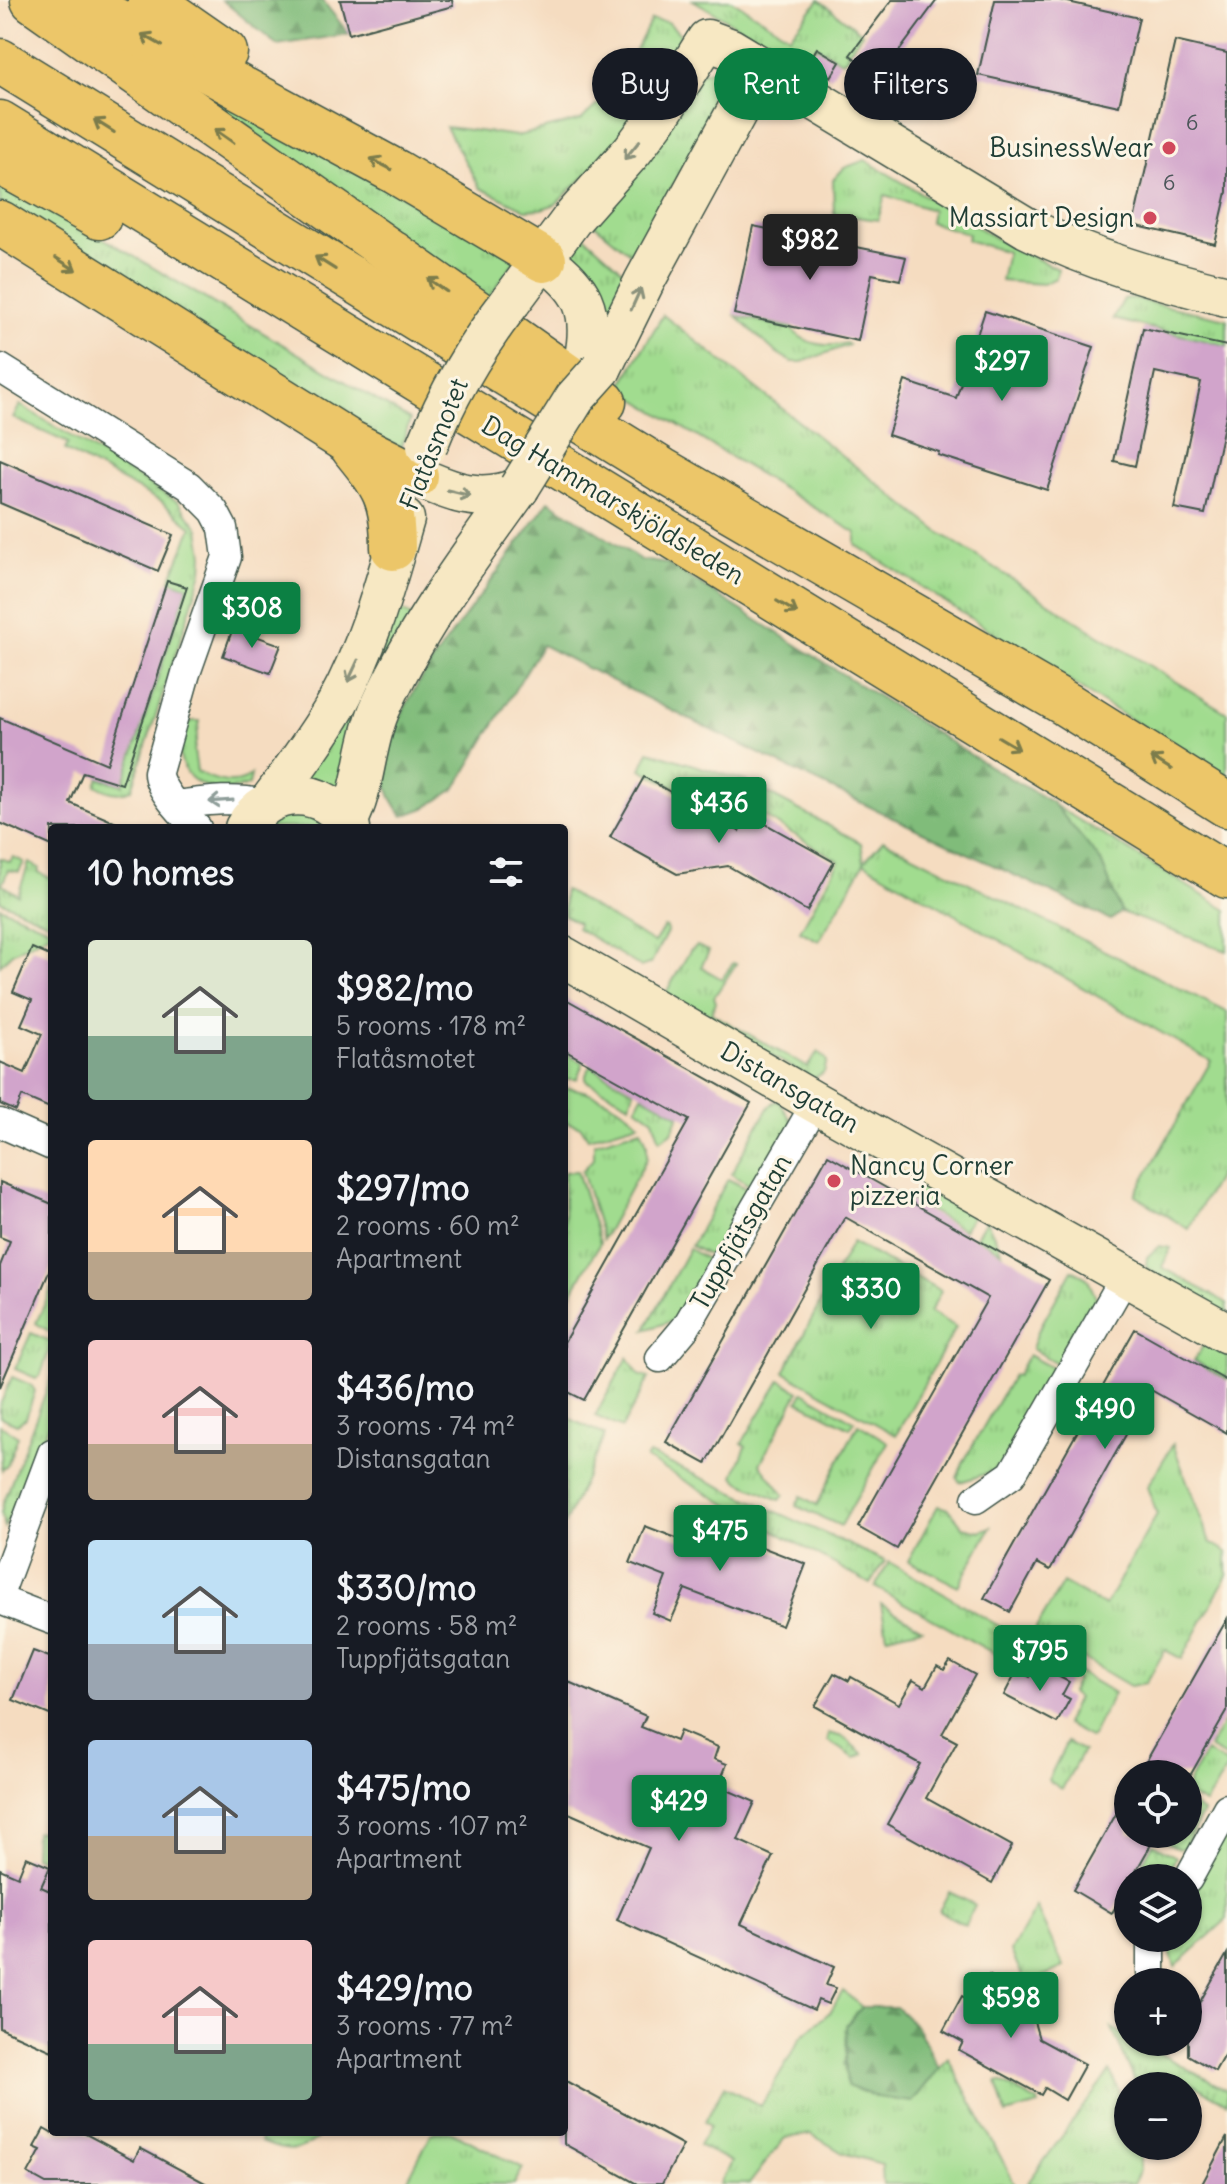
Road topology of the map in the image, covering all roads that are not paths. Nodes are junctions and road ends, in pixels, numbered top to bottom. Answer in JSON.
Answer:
{"nodes":[{"id":1,"x":33,"y":0,"type":"edge"},
{"id":2,"x":78,"y":0,"type":"edge"},
{"id":3,"x":150,"y":0,"type":"edge"},
{"id":4,"x":728,"y":48,"type":"edge"},
{"id":5,"x":0,"y":61,"type":"edge"},
{"id":6,"x":828,"y":109,"type":"edge"},
{"id":7,"x":732,"y":120,"type":"edge"},
{"id":8,"x":0,"y":123,"type":"edge"},
{"id":9,"x":344,"y":144,"type":"junction"},
{"id":10,"x":0,"y":162,"type":"edge"},
{"id":11,"x":0,"y":223,"type":"edge"},
{"id":12,"x":544,"y":260,"type":"junction"},
{"id":13,"x":1227,"y":296,"type":"edge"},
{"id":14,"x":0,"y":368,"type":"edge"},
{"id":15,"x":587,"y":375,"type":"junction"},
{"id":16,"x":510,"y":437,"type":"junction"},
{"id":17,"x":349,"y":442,"type":"junction"},
{"id":18,"x":421,"y":461,"type":"junction"},
{"id":19,"x":512,"y":493,"type":"junction"},
{"id":20,"x":396,"y":536,"type":"junction"},
{"id":21,"x":1066,"y":704,"type":"junction"},
{"id":22,"x":177,"y":805,"type":"junction"},
{"id":23,"x":1227,"y":805,"type":"edge"},
{"id":24,"x":260,"y":811,"type":"edge"},
{"id":25,"x":194,"y":824,"type":"edge"},
{"id":26,"x":347,"y":824,"type":"edge"},
{"id":27,"x":348,"y":824,"type":"edge"},
{"id":28,"x":1227,"y":876,"type":"edge"},
{"id":29,"x":568,"y":959,"type":"edge"},
{"id":30,"x":816,"y":1103,"type":"junction"},
{"id":31,"x":0,"y":1123,"type":"edge"},
{"id":32,"x":48,"y":1144,"type":"edge"},
{"id":33,"x":1126,"y":1275,"type":"junction"},
{"id":34,"x":1227,"y":1333,"type":"edge"},
{"id":35,"x":660,"y":1358,"type":"dead end"},
{"id":36,"x":48,"y":1464,"type":"edge"},
{"id":37,"x":976,"y":1499,"type":"dead end"},
{"id":38,"x":0,"y":1592,"type":"edge"},
{"id":39,"x":0,"y":1600,"type":"edge"},
{"id":40,"x":48,"y":1618,"type":"edge"},
{"id":41,"x":1227,"y":1808,"type":"edge"},
{"id":42,"x":1196,"y":1864,"type":"edge"}],
"edges":[{"from":21,"to":1,"type":"main road","one_way":true},
{"from":9,"to":2,"type":"main road","one_way":true},
{"from":3,"to":9,"type":"main road"},
{"from":4,"to":12,"type":"street","name":"Flatåsmotet","one_way":true},
{"from":21,"to":5,"type":"main road","name":"Dag Hammarskjöldsleden","one_way":true},
{"from":6,"to":13,"type":"street"},
{"from":15,"to":7,"type":"street","one_way":true},
{"from":8,"to":16,"type":"main road","name":"Dag Hammarskjöldsleden"},
{"from":12,"to":9,"type":"main road","one_way":true},
{"from":10,"to":16,"type":"main road"},
{"from":11,"to":17,"type":"main road","one_way":true},
{"from":12,"to":15,"type":"street"},
{"from":12,"to":18,"type":"street","name":"Flatåsmotet","bridge":true},
{"from":14,"to":22,"type":"street"},
{"from":15,"to":19,"type":"street","bridge":true},
{"from":16,"to":28,"type":"main road","name":"Dag Hammarskjöldsleden","one_way":true},
{"from":17,"to":18,"type":"main road"},
{"from":17,"to":20,"type":"main road"},
{"from":18,"to":19,"type":"street","name":"Dag Hammarskjöldsleden","one_way":true},
{"from":18,"to":20,"type":"street","name":"Flatåsmotet"},
{"from":19,"to":27,"type":"street"},
{"from":20,"to":24,"type":"street","name":"Flatåsmotet","one_way":true},
{"from":23,"to":21,"type":"main road","name":"Dag Hammarskjöldsleden","one_way":true},
{"from":24,"to":22,"type":"street","one_way":true},
{"from":22,"to":25,"type":"street"},
{"from":24,"to":26,"type":"street"},
{"from":29,"to":30,"type":"street","name":"Distansgatan"},
{"from":30,"to":33,"type":"street","name":"Distansgatan"},
{"from":30,"to":35,"type":"street","name":"Tuppfjätsgatan"},
{"from":31,"to":32,"type":"street"},
{"from":33,"to":34,"type":"street","name":"Distansgatan"},
{"from":33,"to":37,"type":"street"},
{"from":36,"to":38,"type":"street"},
{"from":39,"to":40,"type":"street"},
{"from":41,"to":42,"type":"street"}]}
